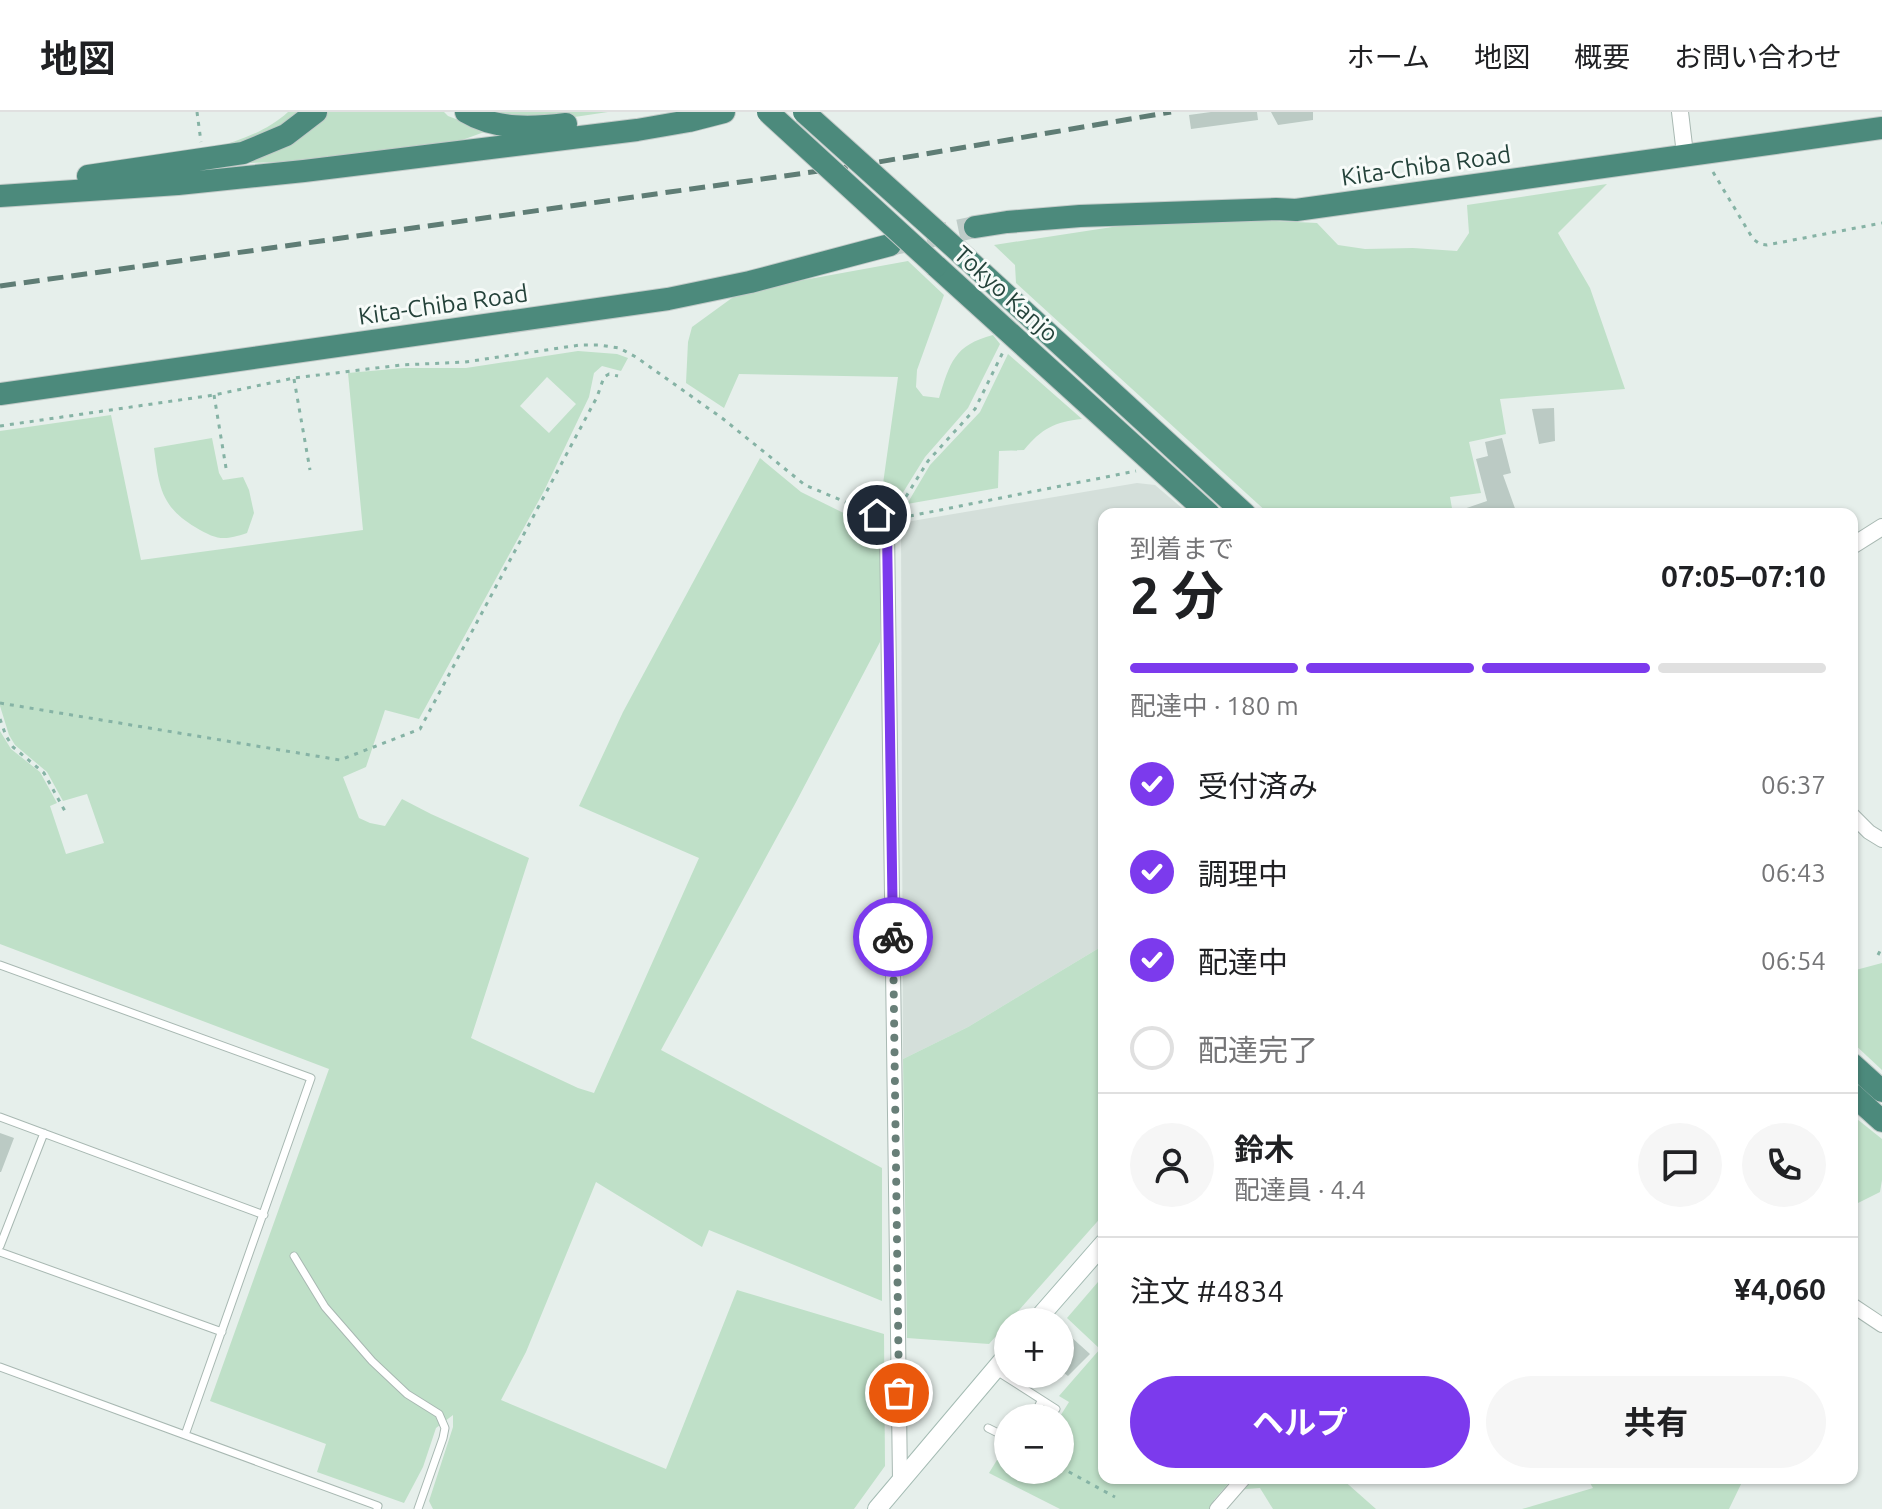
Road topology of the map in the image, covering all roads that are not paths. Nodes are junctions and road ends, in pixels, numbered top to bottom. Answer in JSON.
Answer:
{"nodes":[{"id":1,"x":316,"y":112,"type":"edge"},
{"id":2,"x":466,"y":112,"type":"edge"},
{"id":3,"x":701,"y":112,"type":"edge"},
{"id":4,"x":724,"y":112,"type":"edge"},
{"id":5,"x":768,"y":112,"type":"edge"},
{"id":6,"x":804,"y":112,"type":"edge"},
{"id":7,"x":824,"y":112,"type":"edge"},
{"id":8,"x":1680,"y":112,"type":"edge"},
{"id":9,"x":1882,"y":128,"type":"edge"},
{"id":10,"x":1685,"y":154,"type":"junction"},
{"id":11,"x":0,"y":189,"type":"edge"},
{"id":12,"x":0,"y":196,"type":"edge"},
{"id":13,"x":975,"y":227,"type":"tunnel mouth"},
{"id":14,"x":890,"y":245,"type":"tunnel mouth"},
{"id":15,"x":971,"y":258,"type":"junction"},
{"id":16,"x":0,"y":394,"type":"edge"},
{"id":17,"x":1202,"y":508,"type":"edge"},
{"id":18,"x":1238,"y":508,"type":"edge"},
{"id":19,"x":877,"y":515,"type":"road end"},
{"id":20,"x":1882,"y":527,"type":"edge"},
{"id":21,"x":1858,"y":542,"type":"edge"},
{"id":22,"x":1858,"y":821,"type":"edge"},
{"id":23,"x":1882,"y":840,"type":"edge"},
{"id":24,"x":0,"y":965,"type":"edge"},
{"id":25,"x":1858,"y":1069,"type":"edge"},
{"id":26,"x":1882,"y":1091,"type":"edge"},
{"id":27,"x":1858,"y":1099,"type":"edge"},
{"id":28,"x":0,"y":1117,"type":"edge"},
{"id":29,"x":1882,"y":1121,"type":"edge"},
{"id":30,"x":44,"y":1133,"type":"junction"},
{"id":31,"x":264,"y":1215,"type":"junction"},
{"id":32,"x":0,"y":1246,"type":"edge"},
{"id":33,"x":1098,"y":1250,"type":"edge"},
{"id":34,"x":0,"y":1252,"type":"edge"},
{"id":35,"x":294,"y":1256,"type":"dead end"},
{"id":36,"x":1047,"y":1308,"type":"edge"},
{"id":37,"x":1858,"y":1309,"type":"edge"},
{"id":38,"x":1881,"y":1322,"type":"edge"},
{"id":39,"x":222,"y":1332,"type":"junction"},
{"id":40,"x":0,"y":1367,"type":"edge"},
{"id":41,"x":994,"y":1371,"type":"edge"},
{"id":42,"x":1022,"y":1388,"type":"edge"},
{"id":43,"x":1041,"y":1401,"type":"junction"},
{"id":44,"x":1040,"y":1404,"type":"edge"},
{"id":45,"x":1047,"y":1404,"type":"edge"},
{"id":46,"x":988,"y":1428,"type":"dead end"},
{"id":47,"x":994,"y":1431,"type":"edge"},
{"id":48,"x":185,"y":1435,"type":"junction"},
{"id":49,"x":900,"y":1480,"type":"junction"},
{"id":50,"x":1239,"y":1484,"type":"edge"},
{"id":51,"x":377,"y":1509,"type":"edge"},
{"id":52,"x":418,"y":1509,"type":"edge"},
{"id":53,"x":877,"y":1509,"type":"edge"},
{"id":54,"x":1217,"y":1509,"type":"edge"}],
"edges":[{"from":1,"to":11,"type":"highway"},
{"from":2,"to":3,"type":"highway"},
{"from":4,"to":12,"type":"highway"},
{"from":5,"to":17,"type":"highway","name":"Tokyo Kanjo","bridge":true},
{"from":6,"to":15,"type":"highway","name":"Tokyo Kanjo","bridge":true},
{"from":7,"to":15,"type":"highway"},
{"from":8,"to":10,"type":"street"},
{"from":9,"to":10,"type":"highway","name":"Kita-Chiba Road"},
{"from":10,"to":13,"type":"highway","name":"Kita-Chiba Road"},
{"from":14,"to":16,"type":"highway","name":"Kita-Chiba Road"},
{"from":15,"to":18,"type":"highway","name":"Tokyo Kanjo"},
{"from":19,"to":49,"type":"street"},
{"from":20,"to":21,"type":"street"},
{"from":22,"to":23,"type":"street"},
{"from":24,"to":31,"type":"lane"},
{"from":25,"to":26,"type":"highway"},
{"from":27,"to":29,"type":"highway"},
{"from":28,"to":30,"type":"lane"},
{"from":30,"to":31,"type":"lane"},
{"from":30,"to":32,"type":"lane"},
{"from":31,"to":39,"type":"lane"},
{"from":33,"to":36,"type":"main road"},
{"from":34,"to":39,"type":"lane"},
{"from":35,"to":52,"type":"lane"},
{"from":37,"to":38,"type":"street"},
{"from":39,"to":48,"type":"lane"},
{"from":40,"to":48,"type":"lane"},
{"from":41,"to":49,"type":"main road"},
{"from":42,"to":43,"type":"lane"},
{"from":43,"to":44,"type":"lane"},
{"from":43,"to":45,"type":"lane"},
{"from":46,"to":47,"type":"lane"},
{"from":48,"to":51,"type":"lane"},
{"from":49,"to":53,"type":"main road"},
{"from":50,"to":54,"type":"street"}]}
